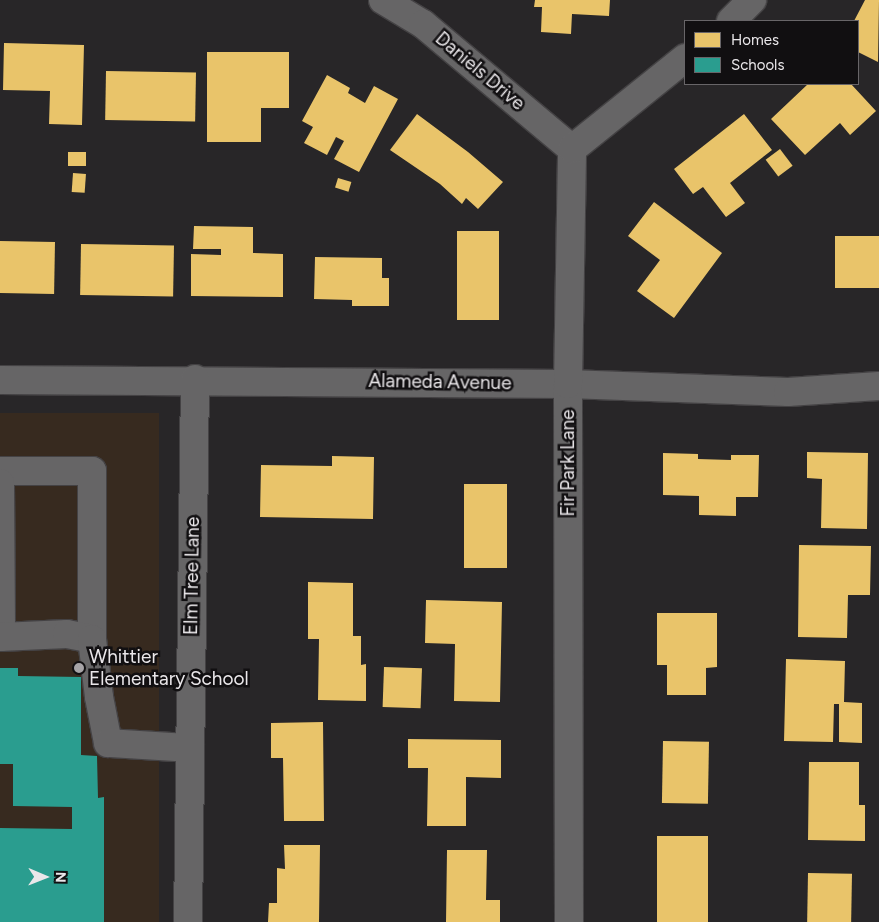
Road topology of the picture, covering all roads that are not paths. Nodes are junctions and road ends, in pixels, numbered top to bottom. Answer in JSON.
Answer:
{"nodes":[{"id":1,"x":383,"y":0,"type":"edge"},
{"id":2,"x":752,"y":0,"type":"edge"},
{"id":3,"x":732,"y":20,"type":"edge"},
{"id":4,"x":684,"y":59,"type":"edge"},
{"id":5,"x":572,"y":149,"type":"junction"},
{"id":6,"x":195,"y":379,"type":"junction"},
{"id":7,"x":0,"y":380,"type":"edge"},
{"id":8,"x":568,"y":384,"type":"junction"},
{"id":9,"x":879,"y":386,"type":"edge"},
{"id":10,"x":0,"y":471,"type":"edge"},
{"id":11,"x":0,"y":482,"type":"edge"},
{"id":12,"x":1,"y":637,"type":"edge"},
{"id":13,"x":92,"y":639,"type":"junction"},
{"id":14,"x":190,"y":748,"type":"junction"},
{"id":15,"x":188,"y":922,"type":"edge"},
{"id":16,"x":569,"y":922,"type":"edge"}],
"edges":[{"from":1,"to":5,"type":"street","name":"Daniels Drive"},
{"from":2,"to":3,"type":"street"},
{"from":4,"to":5,"type":"street"},
{"from":5,"to":8,"type":"street","name":"Fir Park Lane"},
{"from":6,"to":7,"type":"street","name":"Alameda Avenue"},
{"from":6,"to":8,"type":"street","name":"Alameda Avenue"},
{"from":6,"to":14,"type":"street","name":"Elm Tree Lane"},
{"from":8,"to":9,"type":"street","name":"Alameda Avenue"},
{"from":8,"to":16,"type":"street","name":"Fir Park Lane"},
{"from":10,"to":13,"type":"street"},
{"from":11,"to":12,"type":"street"},
{"from":12,"to":13,"type":"street"},
{"from":13,"to":14,"type":"street"},
{"from":14,"to":15,"type":"street","name":"Elm Tree Lane"}]}
